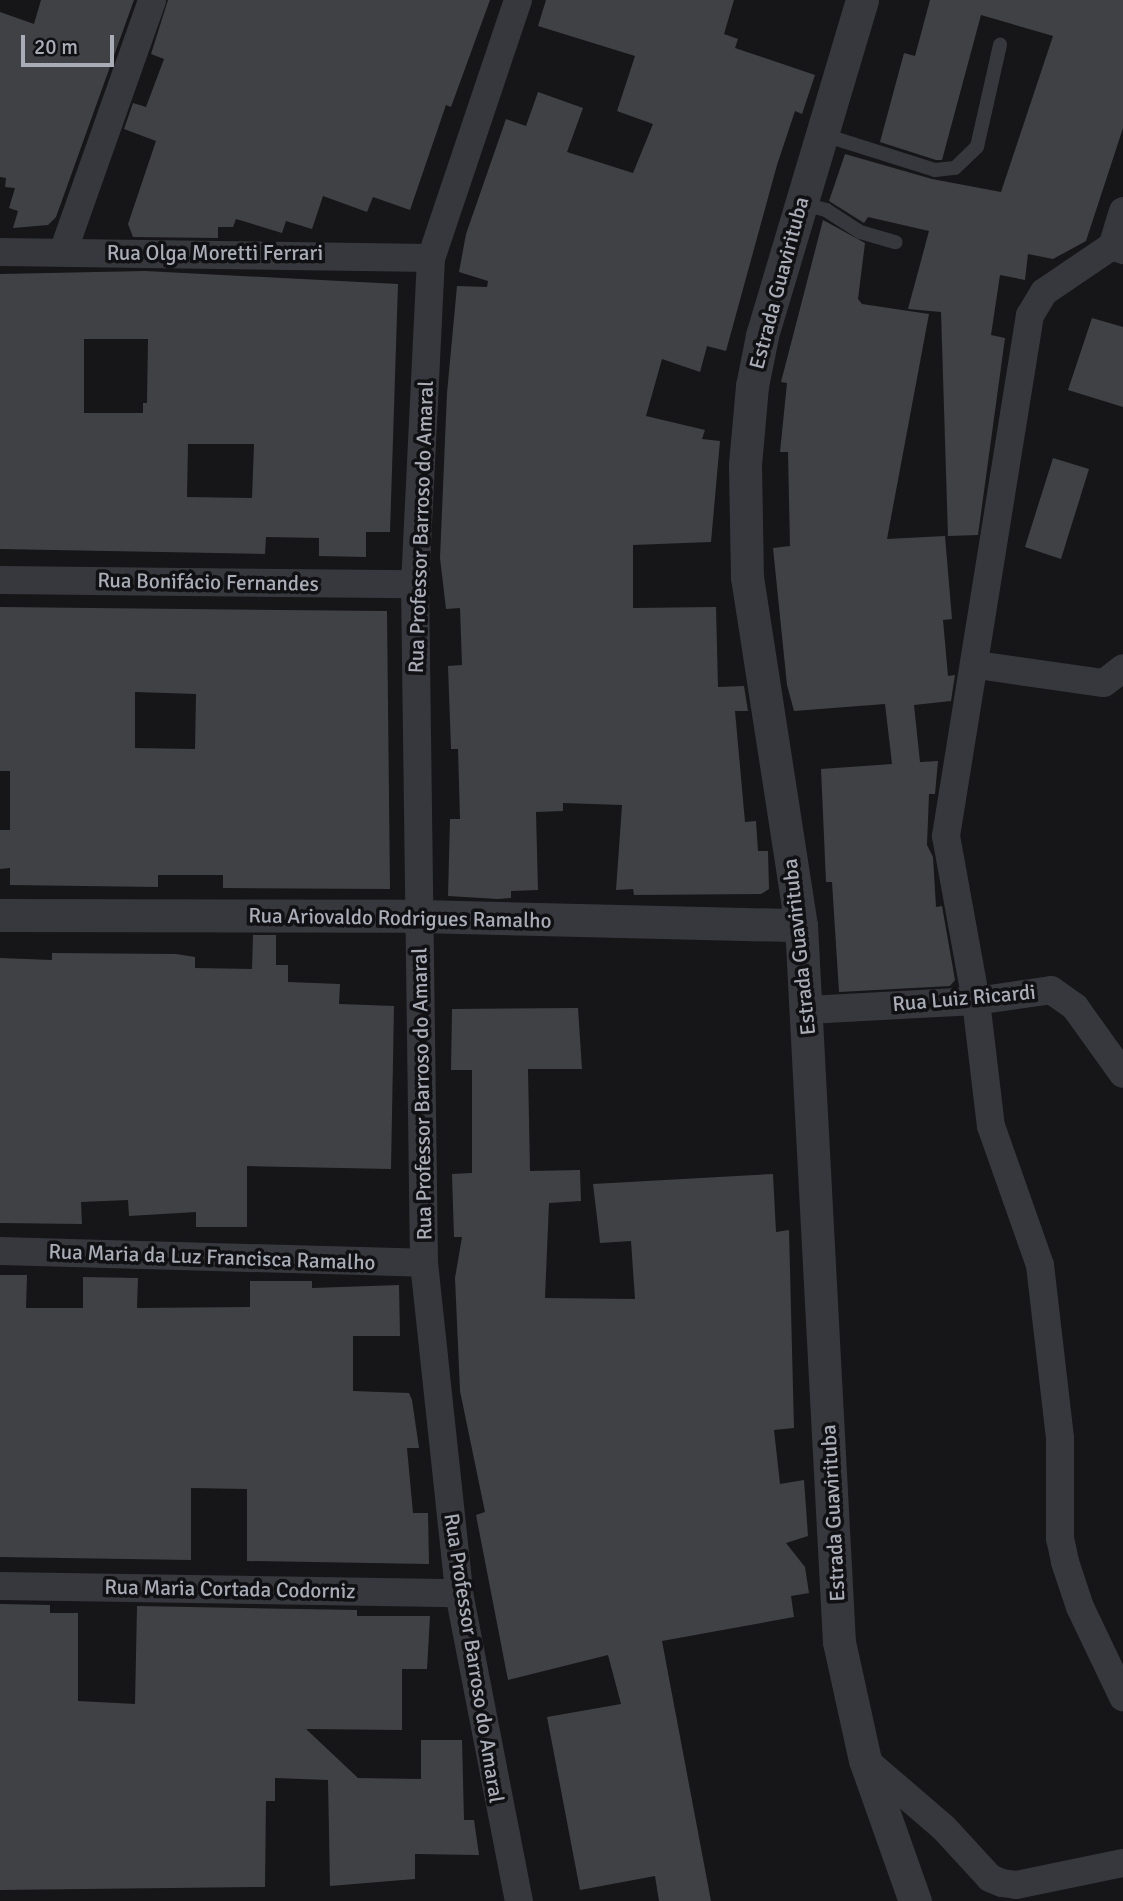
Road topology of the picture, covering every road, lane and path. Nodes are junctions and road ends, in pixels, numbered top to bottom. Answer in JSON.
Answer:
{"nodes":[{"id":1,"x":152,"y":0,"type":"edge"},
{"id":2,"x":518,"y":0,"type":"edge"},
{"id":3,"x":862,"y":0,"type":"edge"},
{"id":4,"x":1000,"y":45,"type":"dead end"},
{"id":5,"x":821,"y":134,"type":"junction"},
{"id":6,"x":800,"y":204,"type":"junction"},
{"id":7,"x":1123,"y":211,"type":"edge"},
{"id":8,"x":896,"y":242,"type":"dead end"},
{"id":9,"x":1117,"y":248,"type":"edge"},
{"id":10,"x":0,"y":252,"type":"edge"},
{"id":11,"x":63,"y":252,"type":"junction"},
{"id":12,"x":431,"y":258,"type":"junction"},
{"id":13,"x":0,"y":580,"type":"edge"},
{"id":14,"x":415,"y":584,"type":"junction"},
{"id":15,"x":976,"y":665,"type":"junction"},
{"id":16,"x":1123,"y":668,"type":"edge"},
{"id":17,"x":0,"y":915,"type":"edge"},
{"id":18,"x":420,"y":916,"type":"junction"},
{"id":19,"x":801,"y":925,"type":"junction"},
{"id":20,"x":976,"y":1001,"type":"junction"},
{"id":21,"x":808,"y":1010,"type":"junction"},
{"id":22,"x":1123,"y":1074,"type":"edge"},
{"id":23,"x":0,"y":1251,"type":"edge"},
{"id":24,"x":424,"y":1263,"type":"junction"},
{"id":25,"x":0,"y":1586,"type":"edge"},
{"id":26,"x":459,"y":1593,"type":"junction"},
{"id":27,"x":1114,"y":1656,"type":"edge"},
{"id":28,"x":1123,"y":1697,"type":"edge"},
{"id":29,"x":865,"y":1760,"type":"junction"},
{"id":30,"x":1123,"y":1863,"type":"edge"},
{"id":31,"x":519,"y":1901,"type":"edge"},
{"id":32,"x":915,"y":1901,"type":"edge"}],
"edges":[{"from":1,"to":11,"type":"street"},
{"from":2,"to":12,"type":"street","name":"Rua Professor Barroso do Amaral"},
{"from":3,"to":5,"type":"street","name":"Estrada Guavirituba"},
{"from":4,"to":5,"type":"lane"},
{"from":5,"to":6,"type":"street","name":"Estrada Guavirituba"},
{"from":6,"to":8,"type":"lane"},
{"from":6,"to":19,"type":"street","name":"Estrada Guavirituba"},
{"from":7,"to":9,"type":"street"},
{"from":9,"to":15,"type":"street"},
{"from":10,"to":11,"type":"street","name":"Rua Olga Moretti Ferrari"},
{"from":11,"to":12,"type":"street","name":"Rua Olga Moretti Ferrari"},
{"from":12,"to":14,"type":"street","name":"Rua Professor Barroso do Amaral"},
{"from":13,"to":14,"type":"street","name":"Rua Bonifácio Fernandes"},
{"from":14,"to":18,"type":"street","name":"Rua Professor Barroso do Amaral"},
{"from":15,"to":16,"type":"street"},
{"from":15,"to":20,"type":"street"},
{"from":17,"to":18,"type":"street","name":"Rua Ariovaldo Rodrigues Ramalho"},
{"from":18,"to":19,"type":"street","name":"Rua Ariovaldo Rodrigues Ramalho"},
{"from":18,"to":24,"type":"street","name":"Rua Professor Barroso do Amaral"},
{"from":19,"to":21,"type":"street","name":"Estrada Guavirituba"},
{"from":20,"to":21,"type":"street","name":"Rua Luiz Ricardi"},
{"from":20,"to":22,"type":"street","name":"Rua Luiz Ricardi"},
{"from":20,"to":27,"type":"street"},
{"from":21,"to":29,"type":"street","name":"Estrada Guavirituba"},
{"from":23,"to":24,"type":"street","name":"Rua Maria da Luz Francisca Ramalho"},
{"from":24,"to":26,"type":"street","name":"Rua Professor Barroso do Amaral"},
{"from":25,"to":26,"type":"street","name":"Rua Maria Cortada Codorniz"},
{"from":26,"to":31,"type":"street","name":"Rua Professor Barroso do Amaral"},
{"from":27,"to":28,"type":"street"},
{"from":29,"to":30,"type":"street"},
{"from":29,"to":32,"type":"street","name":"Estrada Guavirituba"}]}
